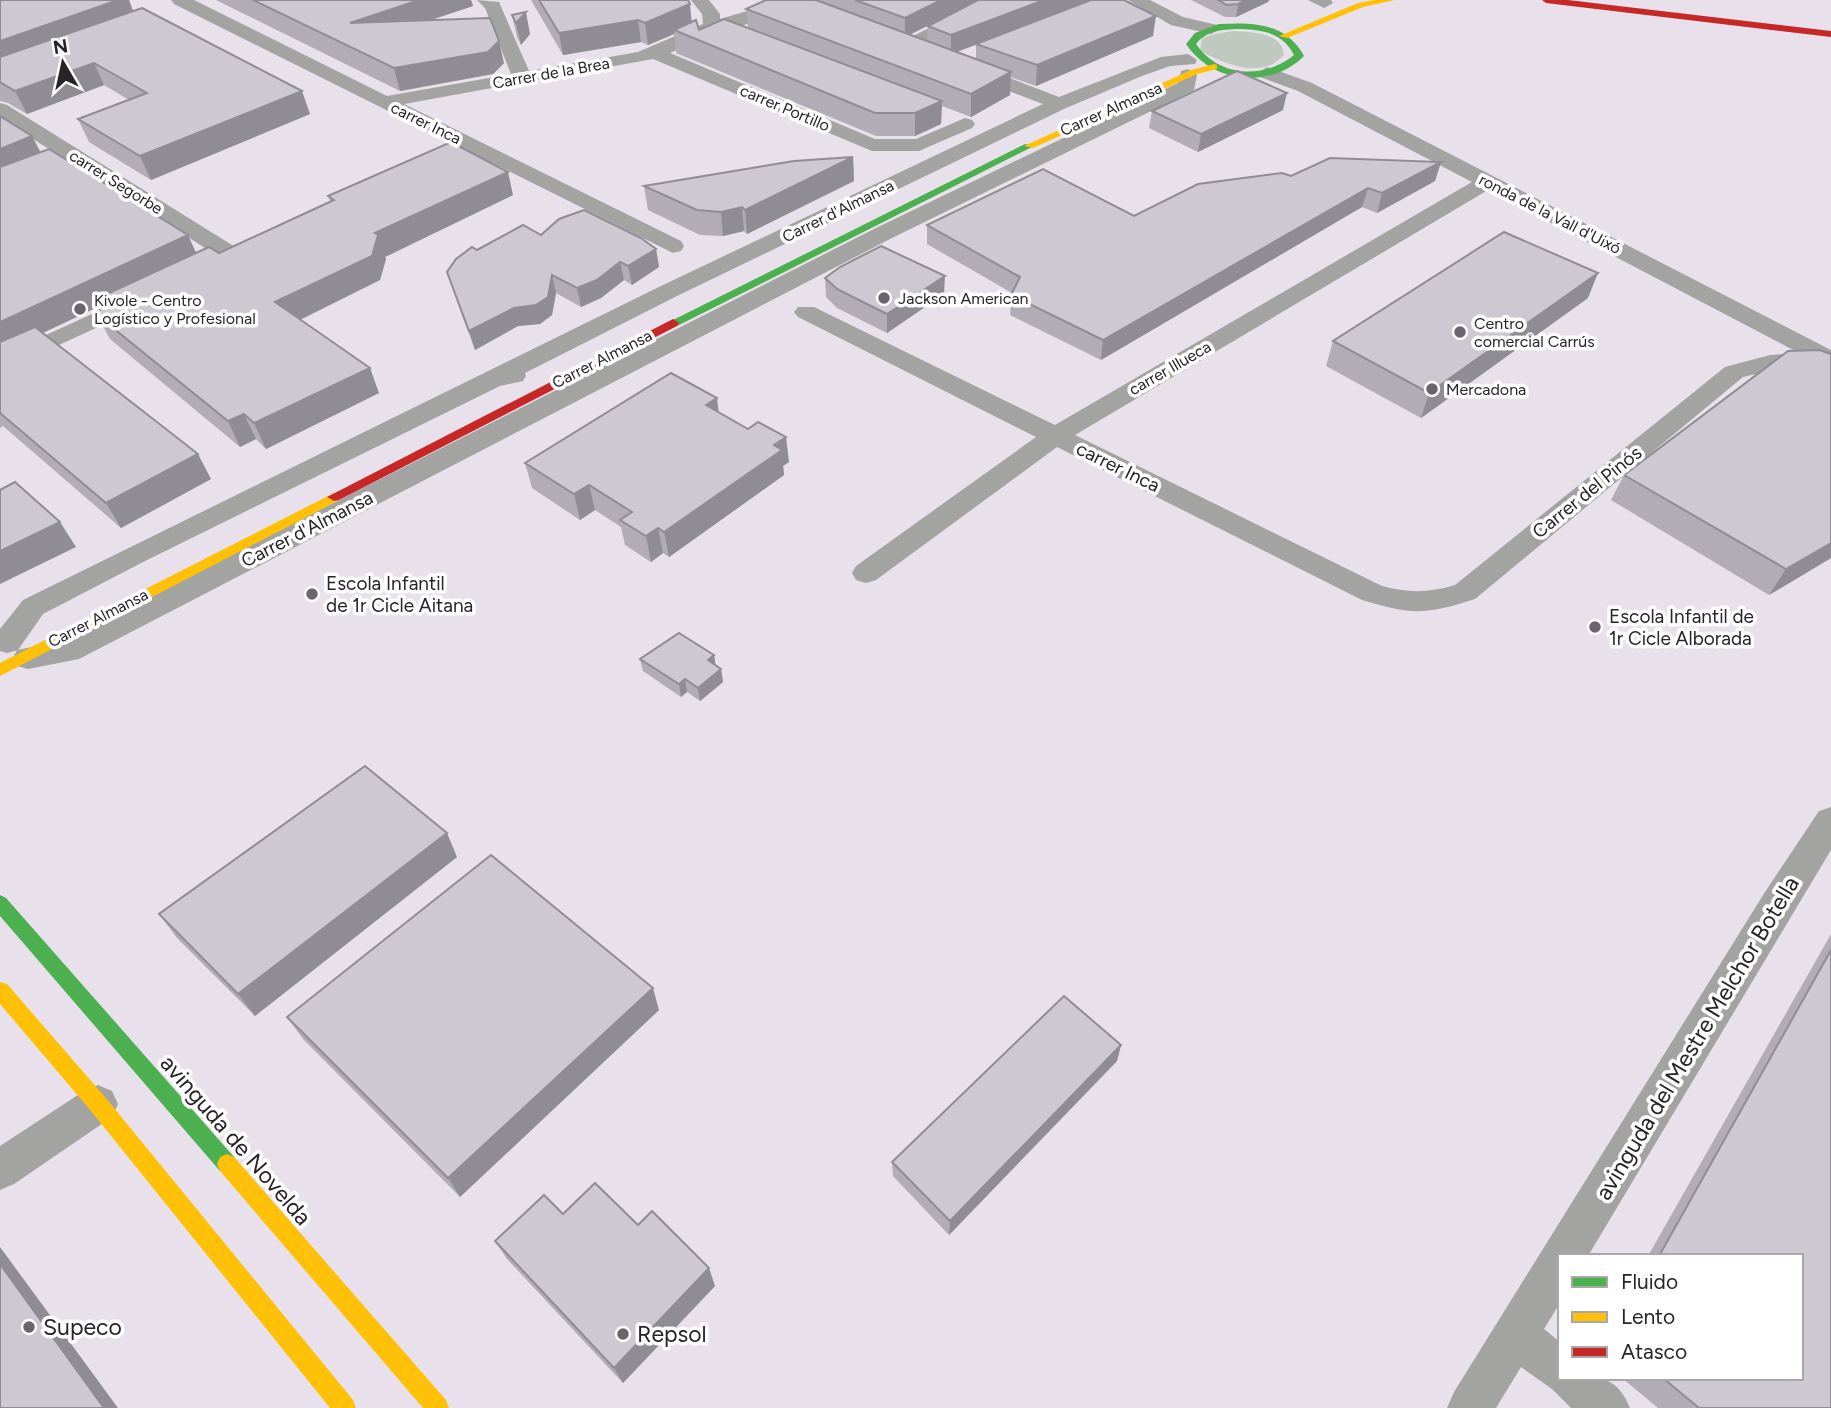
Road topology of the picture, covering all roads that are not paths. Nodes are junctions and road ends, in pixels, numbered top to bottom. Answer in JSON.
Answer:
{"nodes":[{"id":1,"x":180,"y":0,"type":"edge"},
{"id":2,"x":486,"y":0,"type":"edge"},
{"id":3,"x":700,"y":0,"type":"edge"},
{"id":4,"x":999,"y":0,"type":"edge"},
{"id":5,"x":1137,"y":0,"type":"edge"},
{"id":6,"x":1391,"y":0,"type":"edge"},
{"id":7,"x":1546,"y":0,"type":"edge"},
{"id":8,"x":1635,"y":0,"type":"edge"},
{"id":9,"x":1325,"y":1,"type":"edge"},
{"id":10,"x":797,"y":2,"type":"edge"},
{"id":11,"x":818,"y":13,"type":"edge"},
{"id":12,"x":1177,"y":21,"type":"junction"},
{"id":13,"x":1831,"y":23,"type":"edge"},
{"id":14,"x":712,"y":26,"type":"junction"},
{"id":15,"x":1211,"y":29,"type":"junction"},
{"id":16,"x":1261,"y":29,"type":"junction"},
{"id":17,"x":1831,"y":34,"type":"edge"},
{"id":18,"x":1284,"y":36,"type":"junction"},
{"id":19,"x":748,"y":40,"type":"edge"},
{"id":20,"x":655,"y":53,"type":"junction"},
{"id":21,"x":978,"y":53,"type":"edge"},
{"id":22,"x":930,"y":55,"type":"edge"},
{"id":23,"x":1191,"y":58,"type":"junction"},
{"id":24,"x":1292,"y":65,"type":"junction"},
{"id":25,"x":1267,"y":73,"type":"junction"},
{"id":26,"x":523,"y":78,"type":"junction"},
{"id":27,"x":385,"y":102,"type":"junction"},
{"id":28,"x":1059,"y":104,"type":"junction"},
{"id":29,"x":0,"y":109,"type":"edge"},
{"id":30,"x":939,"y":114,"type":"edge"},
{"id":31,"x":965,"y":124,"type":"junction"},
{"id":32,"x":993,"y":135,"type":"junction"},
{"id":33,"x":468,"y":143,"type":"junction"},
{"id":34,"x":444,"y":155,"type":"edge"},
{"id":35,"x":76,"y":157,"type":"junction"},
{"id":36,"x":51,"y":167,"type":"edge"},
{"id":37,"x":1487,"y":181,"type":"junction"},
{"id":38,"x":257,"y":243,"type":"edge"},
{"id":39,"x":673,"y":246,"type":"junction"},
{"id":40,"x":764,"y":246,"type":"junction"},
{"id":41,"x":232,"y":255,"type":"junction"},
{"id":42,"x":207,"y":267,"type":"edge"},
{"id":43,"x":803,"y":274,"type":"junction"},
{"id":44,"x":158,"y":290,"type":"edge"},
{"id":45,"x":669,"y":291,"type":"junction"},
{"id":46,"x":1737,"y":311,"type":"junction"},
{"id":47,"x":807,"y":312,"type":"junction"},
{"id":48,"x":725,"y":313,"type":"junction"},
{"id":49,"x":1831,"y":342,"type":"edge"},
{"id":50,"x":1831,"y":362,"type":"edge"},
{"id":51,"x":0,"y":365,"type":"edge"},
{"id":52,"x":550,"y":369,"type":"junction"},
{"id":53,"x":1734,"y":372,"type":"junction"},
{"id":54,"x":494,"y":379,"type":"junction"},
{"id":55,"x":593,"y":384,"type":"junction"},
{"id":56,"x":527,"y":396,"type":"junction"},
{"id":57,"x":441,"y":423,"type":"dead end"},
{"id":58,"x":1055,"y":436,"type":"junction"},
{"id":59,"x":866,"y":573,"type":"dead end"},
{"id":60,"x":1433,"y":602,"type":"joint"},
{"id":61,"x":43,"y":624,"type":"dead end"},
{"id":62,"x":6,"y":654,"type":"edge"},
{"id":63,"x":1829,"y":828,"type":"edge"},
{"id":64,"x":0,"y":903,"type":"edge"},
{"id":65,"x":0,"y":990,"type":"edge"},
{"id":66,"x":98,"y":1104,"type":"junction"},
{"id":67,"x":0,"y":1170,"type":"edge"},
{"id":68,"x":1565,"y":1254,"type":"edge"},
{"id":69,"x":1558,"y":1266,"type":"edge"},
{"id":70,"x":1516,"y":1335,"type":"junction"},
{"id":71,"x":1558,"y":1368,"type":"edge"},
{"id":72,"x":1572,"y":1380,"type":"edge"},
{"id":73,"x":345,"y":1408,"type":"edge"},
{"id":74,"x":439,"y":1408,"type":"edge"},
{"id":75,"x":1470,"y":1408,"type":"edge"},
{"id":76,"x":1607,"y":1408,"type":"edge"}],
"edges":[{"from":1,"to":27,"type":"street","name":"carrer Inca"},
{"from":2,"to":26,"type":"street"},
{"from":3,"to":14,"type":"street"},
{"from":4,"to":22,"type":"street"},
{"from":5,"to":12,"type":"street"},
{"from":6,"to":18,"type":"main road"},
{"from":7,"to":17,"type":"main road"},
{"from":8,"to":13,"type":"main road"},
{"from":9,"to":16,"type":"main road"},
{"from":10,"to":11,"type":"street"},
{"from":10,"to":14,"type":"street","name":"Carrer de la Brea"},
{"from":12,"to":15,"type":"street"},
{"from":12,"to":23,"type":"street"},
{"from":14,"to":19,"type":"street"},
{"from":14,"to":20,"type":"street","name":"Carrer de la Brea"},
{"from":15,"to":16,"type":"main road"},
{"from":15,"to":23,"type":"main road"},
{"from":16,"to":18,"type":"main road"},
{"from":18,"to":24,"type":"main road"},
{"from":20,"to":26,"type":"street","name":"Carrer de la Brea"},
{"from":20,"to":31,"type":"street","name":"carrer Portillo"},
{"from":21,"to":28,"type":"street"},
{"from":23,"to":25,"type":"main road"},
{"from":23,"to":28,"type":"street","name":"Carrer d'Almansa"},
{"from":23,"to":43,"type":"street","name":"Carrer d'Almansa"},
{"from":23,"to":52,"type":"main road","name":"Carrer d'Almansa"},
{"from":23,"to":56,"type":"main road","name":"Carrer Almansa"},
{"from":24,"to":25,"type":"main road"},
{"from":24,"to":49,"type":"street","name":"ronda de la Vall d'Uixó"},
{"from":25,"to":37,"type":"street","name":"ronda de la Vall d'Uixó"},
{"from":26,"to":27,"type":"street","name":"Carrer de la Brea"},
{"from":27,"to":33,"type":"street","name":"carrer Inca"},
{"from":28,"to":32,"type":"street","name":"Carrer d'Almansa"},
{"from":29,"to":35,"type":"street","name":"carrer Segorbe"},
{"from":30,"to":31,"type":"street"},
{"from":31,"to":32,"type":"street"},
{"from":32,"to":40,"type":"street","name":"Carrer d'Almansa"},
{"from":33,"to":34,"type":"street"},
{"from":33,"to":39,"type":"street","name":"carrer Inca"},
{"from":35,"to":36,"type":"street"},
{"from":35,"to":41,"type":"street","name":"carrer Segorbe"},
{"from":37,"to":46,"type":"street","name":"ronda de la Vall d'Uixó"},
{"from":37,"to":58,"type":"street","name":"carrer Illueca"},
{"from":38,"to":41,"type":"street"},
{"from":39,"to":40,"type":"street"},
{"from":39,"to":45,"type":"street"},
{"from":40,"to":45,"type":"street","name":"Carrer d'Almansa"},
{"from":41,"to":42,"type":"street"},
{"from":43,"to":47,"type":"street"},
{"from":43,"to":48,"type":"street","name":"Carrer d'Almansa"},
{"from":44,"to":51,"type":"street"},
{"from":45,"to":54,"type":"street","name":"Carrer d'Almansa"},
{"from":46,"to":50,"type":"street","name":"ronda de la Vall d'Uixó"},
{"from":46,"to":53,"type":"street","name":"Carrer del Pinós"},
{"from":47,"to":48,"type":"street"},
{"from":47,"to":58,"type":"street","name":"carrer Inca"},
{"from":48,"to":55,"type":"street","name":"Carrer d'Almansa"},
{"from":50,"to":53,"type":"street","name":"Carrer del Pinós"},
{"from":52,"to":54,"type":"street","name":"Carrer d'Almansa"},
{"from":52,"to":57,"type":"main road","name":"Carrer d'Almansa"},
{"from":53,"to":60,"type":"street","name":"Carrer del Pinós"},
{"from":54,"to":62,"type":"street","name":"Carrer d'Almansa"},
{"from":55,"to":56,"type":"street","name":"Carrer d'Almansa"},
{"from":55,"to":62,"type":"street","name":"Carrer d'Almansa"},
{"from":56,"to":62,"type":"main road","name":"Carrer Almansa"},
{"from":58,"to":59,"type":"street","name":"carrer Illueca"},
{"from":58,"to":60,"type":"street","name":"carrer Inca"},
{"from":61,"to":62,"type":"main road"},
{"from":63,"to":68,"type":"street","name":"avinguda del Mestre Melchor Botella"},
{"from":64,"to":74,"type":"main road","name":"avinguda de Novelda"},
{"from":65,"to":66,"type":"main road"},
{"from":66,"to":67,"type":"street"},
{"from":66,"to":73,"type":"main road"},
{"from":69,"to":70,"type":"street"},
{"from":70,"to":71,"type":"street"},
{"from":70,"to":75,"type":"street"},
{"from":72,"to":76,"type":"street"}]}
